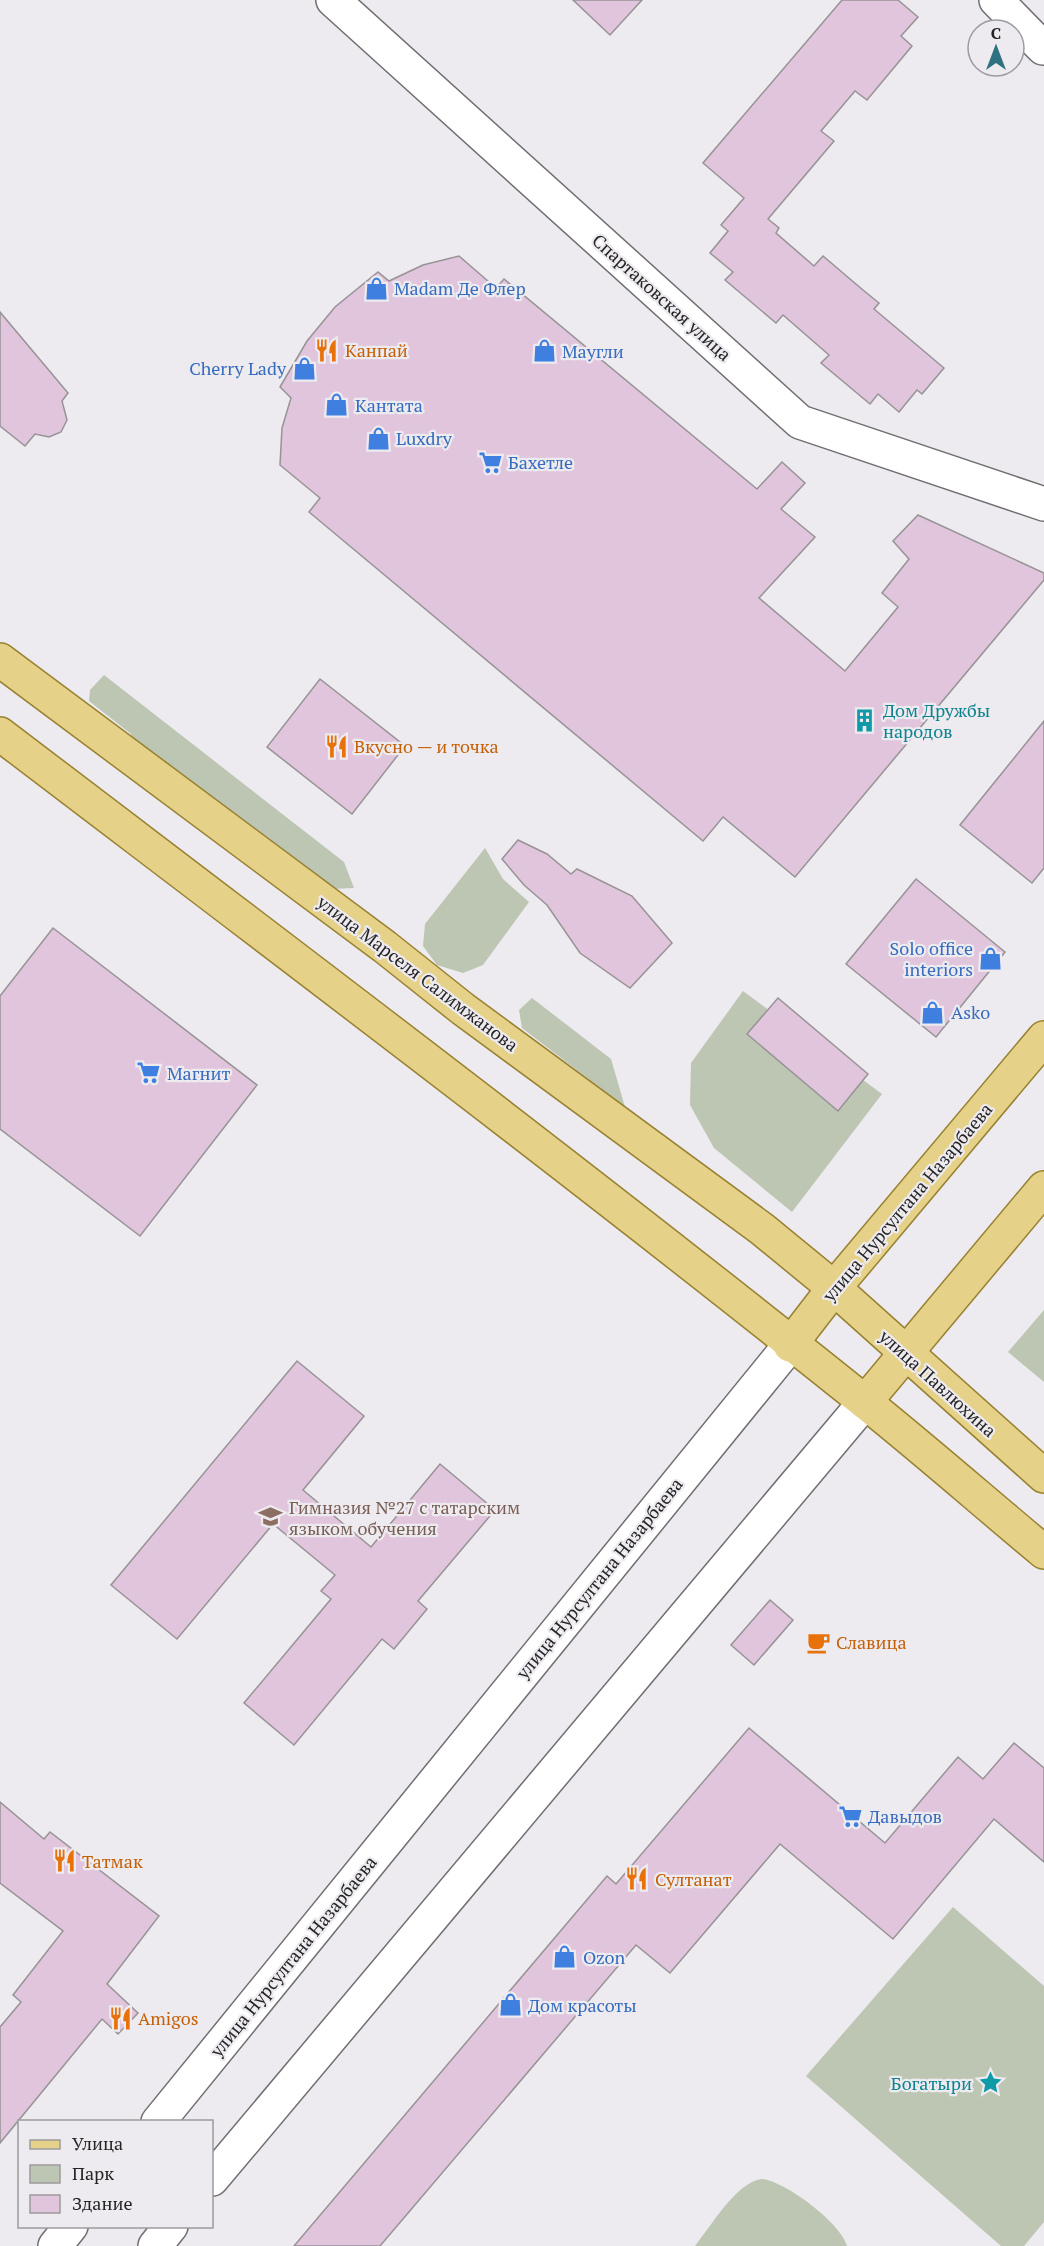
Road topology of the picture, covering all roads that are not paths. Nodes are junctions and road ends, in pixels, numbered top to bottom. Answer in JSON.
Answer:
{"nodes":[{"id":1,"x":333,"y":0,"type":"edge"},
{"id":2,"x":996,"y":0,"type":"edge"},
{"id":3,"x":1044,"y":48,"type":"edge"},
{"id":4,"x":1044,"y":504,"type":"edge"},
{"id":5,"x":0,"y":660,"type":"edge"},
{"id":6,"x":0,"y":734,"type":"edge"},
{"id":7,"x":1044,"y":1038,"type":"edge"},
{"id":8,"x":1044,"y":1188,"type":"edge"},
{"id":9,"x":834,"y":1288,"type":"junction"},
{"id":10,"x":790,"y":1345,"type":"junction"},
{"id":11,"x":906,"y":1353,"type":"junction"},
{"id":12,"x":865,"y":1402,"type":"junction"},
{"id":13,"x":1044,"y":1476,"type":"edge"},
{"id":14,"x":1044,"y":1552,"type":"edge"},
{"id":15,"x":159,"y":2120,"type":"edge"},
{"id":16,"x":213,"y":2178,"type":"edge"},
{"id":17,"x":69,"y":2228,"type":"edge"},
{"id":18,"x":169,"y":2228,"type":"edge"},
{"id":19,"x":55,"y":2246,"type":"edge"},
{"id":20,"x":155,"y":2246,"type":"edge"}],
"edges":[{"from":1,"to":4,"type":"main road","name":"Спартаковская улица"},
{"from":2,"to":3,"type":"main road"},
{"from":5,"to":9,"type":"main road","name":"улица Марселя Салимжанова"},
{"from":6,"to":10,"type":"main road"},
{"from":7,"to":9,"type":"main road","name":"улица Нурсултана Назарбаева"},
{"from":8,"to":11,"type":"main road"},
{"from":9,"to":10,"type":"main road","name":"улица Нурсултана Назарбаева"},
{"from":9,"to":11,"type":"main road","name":"улица Павлюхина"},
{"from":10,"to":12,"type":"main road"},
{"from":10,"to":15,"type":"main road","name":"улица Нурсултана Назарбаева"},
{"from":11,"to":12,"type":"main road"},
{"from":11,"to":13,"type":"main road","name":"улица Павлюхина"},
{"from":12,"to":14,"type":"main road"},
{"from":12,"to":16,"type":"main road"},
{"from":17,"to":19,"type":"main road"},
{"from":18,"to":20,"type":"main road"}]}
